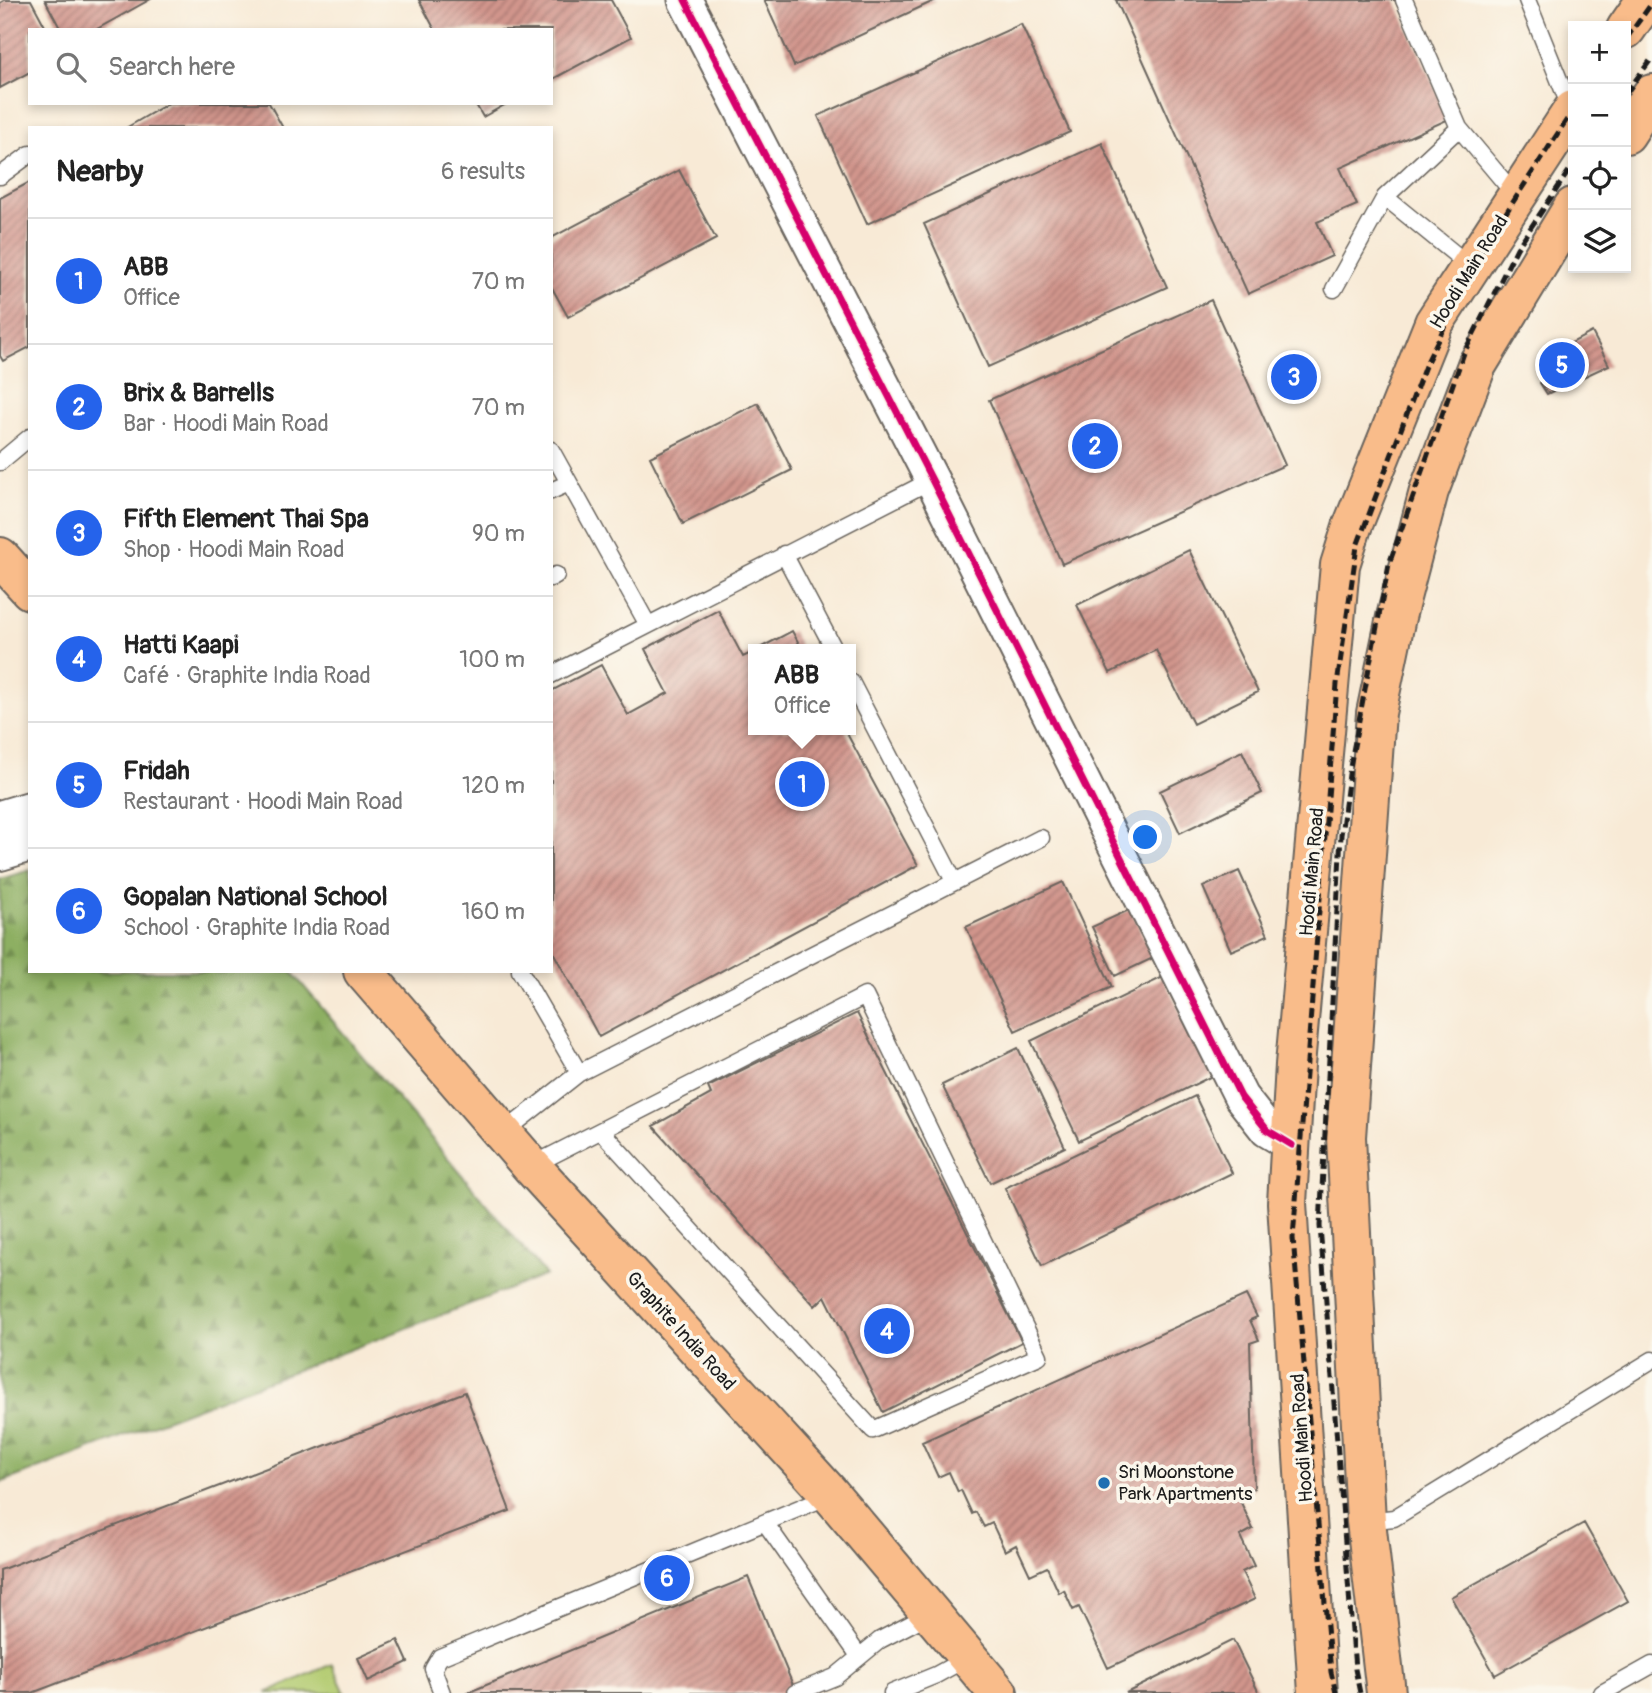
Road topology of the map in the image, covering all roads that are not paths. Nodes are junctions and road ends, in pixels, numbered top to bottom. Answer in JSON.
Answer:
{"nodes":[{"id":1,"x":685,"y":0,"type":"edge"},
{"id":2,"x":1404,"y":0,"type":"edge"},
{"id":3,"x":1527,"y":0,"type":"edge"},
{"id":4,"x":1646,"y":0,"type":"edge"},
{"id":5,"x":1631,"y":22,"type":"edge"},
{"id":6,"x":1652,"y":94,"type":"edge"},
{"id":7,"x":1568,"y":99,"type":"edge"},
{"id":8,"x":1568,"y":119,"type":"edge"},
{"id":9,"x":1631,"y":126,"type":"edge"},
{"id":10,"x":1459,"y":128,"type":"junction"},
{"id":11,"x":28,"y":155,"type":"edge"},
{"id":12,"x":0,"y":176,"type":"edge"},
{"id":13,"x":1385,"y":197,"type":"junction"},
{"id":14,"x":1517,"y":197,"type":"junction"},
{"id":15,"x":1571,"y":210,"type":"edge"},
{"id":16,"x":1471,"y":267,"type":"junction"},
{"id":17,"x":1334,"y":289,"type":"dead end"},
{"id":18,"x":28,"y":439,"type":"edge"},
{"id":19,"x":553,"y":454,"type":"edge"},
{"id":20,"x":0,"y":462,"type":"edge"},
{"id":21,"x":932,"y":480,"type":"junction"},
{"id":22,"x":569,"y":483,"type":"junction"},
{"id":23,"x":553,"y":491,"type":"edge"},
{"id":24,"x":784,"y":554,"type":"junction"},
{"id":25,"x":0,"y":557,"type":"edge"},
{"id":26,"x":28,"y":588,"type":"edge"},
{"id":27,"x":648,"y":625,"type":"junction"},
{"id":28,"x":831,"y":644,"type":"edge"},
{"id":29,"x":553,"y":674,"type":"edge"},
{"id":30,"x":856,"y":692,"type":"edge"},
{"id":31,"x":28,"y":812,"type":"edge"},
{"id":32,"x":0,"y":820,"type":"edge"},
{"id":33,"x":1041,"y":838,"type":"dead end"},
{"id":34,"x":28,"y":843,"type":"edge"},
{"id":35,"x":0,"y":850,"type":"edge"},
{"id":36,"x":954,"y":881,"type":"junction"},
{"id":37,"x":365,"y":973,"type":"edge"},
{"id":38,"x":521,"y":973,"type":"edge"},
{"id":39,"x":579,"y":1073,"type":"junction"},
{"id":40,"x":602,"y":1132,"type":"junction"},
{"id":41,"x":503,"y":1133,"type":"junction"},
{"id":42,"x":1292,"y":1145,"type":"junction"},
{"id":43,"x":531,"y":1166,"type":"junction"},
{"id":44,"x":1651,"y":1363,"type":"edge"},
{"id":45,"x":831,"y":1495,"type":"junction"},
{"id":46,"x":1366,"y":1521,"type":"junction"},
{"id":47,"x":766,"y":1524,"type":"junction"},
{"id":48,"x":930,"y":1614,"type":"junction"},
{"id":49,"x":859,"y":1656,"type":"junction"},
{"id":50,"x":967,"y":1658,"type":"junction"},
{"id":51,"x":1652,"y":1665,"type":"edge"},
{"id":52,"x":442,"y":1693,"type":"edge"},
{"id":53,"x":795,"y":1693,"type":"edge"},
{"id":54,"x":892,"y":1693,"type":"edge"},
{"id":55,"x":998,"y":1693,"type":"edge"},
{"id":56,"x":1318,"y":1693,"type":"edge"},
{"id":57,"x":1386,"y":1693,"type":"edge"},
{"id":58,"x":1602,"y":1693,"type":"edge"}],
"edges":[{"from":1,"to":21,"type":"street"},
{"from":2,"to":10,"type":"lane"},
{"from":3,"to":7,"type":"lane"},
{"from":4,"to":5,"type":"main road"},
{"from":6,"to":9,"type":"main road"},
{"from":8,"to":14,"type":"main road","name":"Hoodi Main Road"},
{"from":10,"to":13,"type":"lane"},
{"from":10,"to":14,"type":"lane"},
{"from":11,"to":12,"type":"lane"},
{"from":13,"to":16,"type":"lane"},
{"from":13,"to":17,"type":"lane"},
{"from":14,"to":16,"type":"main road","name":"Hoodi Main Road"},
{"from":15,"to":46,"type":"main road"},
{"from":16,"to":42,"type":"main road","name":"Hoodi Main Road"},
{"from":18,"to":20,"type":"lane"},
{"from":19,"to":22,"type":"lane"},
{"from":21,"to":24,"type":"lane"},
{"from":21,"to":42,"type":"street"},
{"from":22,"to":23,"type":"lane"},
{"from":22,"to":27,"type":"lane"},
{"from":24,"to":27,"type":"lane"},
{"from":24,"to":28,"type":"lane"},
{"from":25,"to":26,"type":"main road"},
{"from":27,"to":29,"type":"lane"},
{"from":30,"to":36,"type":"lane"},
{"from":31,"to":32,"type":"street"},
{"from":33,"to":36,"type":"lane"},
{"from":34,"to":35,"type":"street"},
{"from":36,"to":39,"type":"lane"},
{"from":37,"to":41,"type":"main road","name":"Graphite India Road"},
{"from":38,"to":39,"type":"lane"},
{"from":39,"to":41,"type":"lane"},
{"from":40,"to":40,"type":"lane"},
{"from":40,"to":43,"type":"lane"},
{"from":41,"to":43,"type":"main road","name":"Graphite India Road"},
{"from":42,"to":56,"type":"main road","name":"Hoodi Main Road"},
{"from":43,"to":45,"type":"main road","name":"Graphite India Road"},
{"from":44,"to":46,"type":"lane"},
{"from":45,"to":47,"type":"lane"},
{"from":45,"to":48,"type":"main road","name":"Graphite India Road"},
{"from":46,"to":57,"type":"main road"},
{"from":47,"to":49,"type":"lane"},
{"from":47,"to":52,"type":"lane"},
{"from":48,"to":49,"type":"lane"},
{"from":48,"to":50,"type":"main road","name":"Graphite India Road"},
{"from":49,"to":53,"type":"lane"},
{"from":50,"to":54,"type":"lane"},
{"from":50,"to":55,"type":"main road","name":"Graphite India Road"},
{"from":51,"to":58,"type":"lane"}]}
